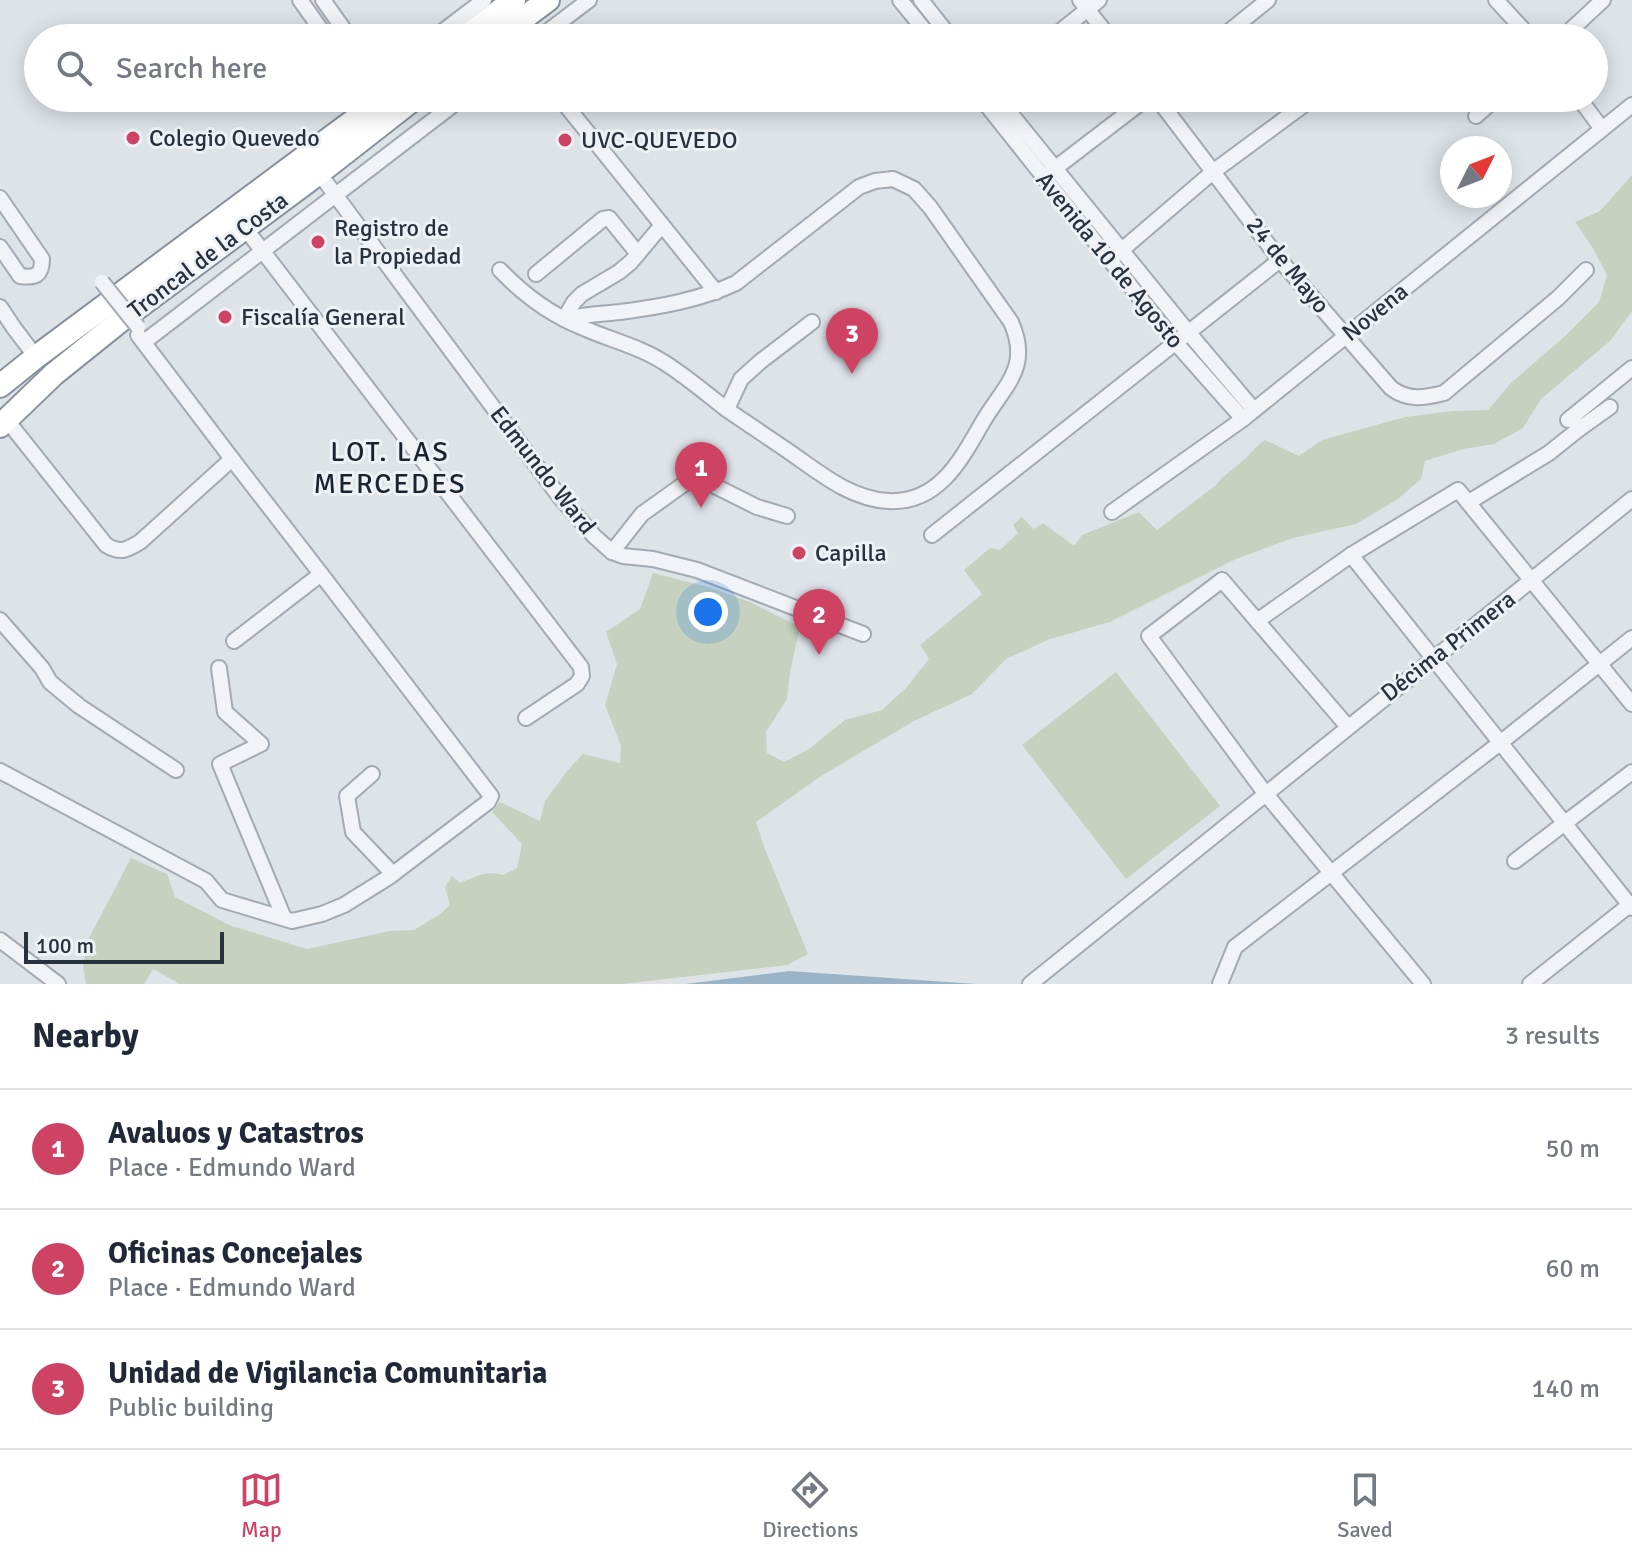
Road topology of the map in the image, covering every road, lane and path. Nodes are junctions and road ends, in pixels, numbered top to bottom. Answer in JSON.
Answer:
{"nodes":[{"id":1,"x":300,"y":0,"type":"edge"},
{"id":2,"x":323,"y":0,"type":"edge"},
{"id":3,"x":514,"y":0,"type":"edge"},
{"id":4,"x":548,"y":0,"type":"edge"},
{"id":5,"x":589,"y":0,"type":"edge"},
{"id":6,"x":900,"y":0,"type":"edge"},
{"id":7,"x":1268,"y":0,"type":"edge"},
{"id":8,"x":1496,"y":0,"type":"edge"},
{"id":9,"x":1603,"y":0,"type":"edge"},
{"id":10,"x":477,"y":3,"type":"edge"},
{"id":11,"x":930,"y":3,"type":"edge"},
{"id":12,"x":1089,"y":3,"type":"edge"},
{"id":13,"x":916,"y":19,"type":"junction"},
{"id":14,"x":317,"y":24,"type":"edge"},
{"id":15,"x":340,"y":24,"type":"edge"},
{"id":16,"x":451,"y":24,"type":"edge"},
{"id":17,"x":482,"y":24,"type":"edge"},
{"id":18,"x":516,"y":24,"type":"edge"},
{"id":19,"x":557,"y":24,"type":"edge"},
{"id":20,"x":920,"y":24,"type":"edge"},
{"id":21,"x":943,"y":24,"type":"edge"},
{"id":22,"x":1067,"y":24,"type":"edge"},
{"id":23,"x":1102,"y":24,"type":"edge"},
{"id":24,"x":1238,"y":24,"type":"edge"},
{"id":25,"x":1518,"y":24,"type":"edge"},
{"id":26,"x":1577,"y":24,"type":"edge"},
{"id":27,"x":1632,"y":105,"type":"edge"},
{"id":28,"x":378,"y":112,"type":"edge"},
{"id":29,"x":381,"y":112,"type":"edge"},
{"id":30,"x":394,"y":112,"type":"edge"},
{"id":31,"x":443,"y":112,"type":"edge"},
{"id":32,"x":571,"y":112,"type":"edge"},
{"id":33,"x":992,"y":112,"type":"edge"},
{"id":34,"x":1010,"y":112,"type":"edge"},
{"id":35,"x":1129,"y":112,"type":"edge"},
{"id":36,"x":1168,"y":112,"type":"edge"},
{"id":37,"x":1294,"y":112,"type":"edge"},
{"id":38,"x":1480,"y":112,"type":"edge"},
{"id":39,"x":1589,"y":112,"type":"edge"},
{"id":40,"x":1476,"y":116,"type":"dead end"},
{"id":41,"x":1602,"y":129,"type":"junction"},
{"id":42,"x":411,"y":136,"type":"junction"},
{"id":43,"x":1056,"y":168,"type":"junction"},
{"id":44,"x":1214,"y":171,"type":"junction"},
{"id":45,"x":319,"y":173,"type":"junction"},
{"id":46,"x":1044,"y":178,"type":"junction"},
{"id":47,"x":336,"y":194,"type":"junction"},
{"id":48,"x":0,"y":198,"type":"edge"},
{"id":49,"x":662,"y":225,"type":"junction"},
{"id":50,"x":245,"y":228,"type":"junction"},
{"id":51,"x":0,"y":247,"type":"edge"},
{"id":52,"x":262,"y":250,"type":"junction"},
{"id":53,"x":638,"y":254,"type":"junction"},
{"id":54,"x":1116,"y":255,"type":"junction"},
{"id":55,"x":1280,"y":260,"type":"junction"},
{"id":56,"x":500,"y":270,"type":"dead end"},
{"id":57,"x":1586,"y":270,"type":"dead end"},
{"id":58,"x":536,"y":274,"type":"dead end"},
{"id":59,"x":102,"y":282,"type":"dead end"},
{"id":60,"x":716,"y":292,"type":"junction"},
{"id":61,"x":0,"y":307,"type":"edge"},
{"id":62,"x":564,"y":319,"type":"junction"},
{"id":63,"x":812,"y":322,"type":"dead end"},
{"id":64,"x":136,"y":329,"type":"junction"},
{"id":65,"x":1188,"y":332,"type":"junction"},
{"id":66,"x":1346,"y":336,"type":"junction"},
{"id":67,"x":1175,"y":342,"type":"junction"},
{"id":68,"x":36,"y":357,"type":"junction"},
{"id":69,"x":1632,"y":368,"type":"edge"},
{"id":70,"x":0,"y":386,"type":"edge"},
{"id":71,"x":1610,"y":407,"type":"dead end"},
{"id":72,"x":727,"y":409,"type":"junction"},
{"id":73,"x":1249,"y":414,"type":"junction"},
{"id":74,"x":3,"y":422,"type":"edge"},
{"id":75,"x":1573,"y":422,"type":"junction"},
{"id":76,"x":232,"y":459,"type":"junction"},
{"id":77,"x":1632,"y":499,"type":"edge"},
{"id":78,"x":1469,"y":502,"type":"junction"},
{"id":79,"x":1112,"y":512,"type":"dead end"},
{"id":80,"x":787,"y":516,"type":"dead end"},
{"id":81,"x":932,"y":535,"type":"dead end"},
{"id":82,"x":612,"y":552,"type":"junction"},
{"id":83,"x":1351,"y":555,"type":"junction"},
{"id":84,"x":321,"y":574,"type":"junction"},
{"id":85,"x":1532,"y":580,"type":"junction"},
{"id":86,"x":0,"y":620,"type":"edge"},
{"id":87,"x":1257,"y":621,"type":"junction"},
{"id":88,"x":863,"y":634,"type":"dead end"},
{"id":89,"x":1632,"y":638,"type":"edge"},
{"id":90,"x":234,"y":641,"type":"dead end"},
{"id":91,"x":1432,"y":659,"type":"junction"},
{"id":92,"x":1600,"y":664,"type":"junction"},
{"id":93,"x":219,"y":668,"type":"dead end"},
{"id":94,"x":1632,"y":704,"type":"edge"},
{"id":95,"x":526,"y":718,"type":"dead end"},
{"id":96,"x":1348,"y":727,"type":"junction"},
{"id":97,"x":1500,"y":743,"type":"junction"},
{"id":98,"x":176,"y":770,"type":"dead end"},
{"id":99,"x":0,"y":771,"type":"edge"},
{"id":100,"x":1632,"y":772,"type":"edge"},
{"id":101,"x":372,"y":774,"type":"dead end"},
{"id":102,"x":1265,"y":793,"type":"junction"},
{"id":103,"x":1565,"y":822,"type":"junction"},
{"id":104,"x":1515,"y":861,"type":"dead end"},
{"id":105,"x":1330,"y":873,"type":"junction"},
{"id":106,"x":393,"y":874,"type":"junction"},
{"id":107,"x":1631,"y":906,"type":"edge"},
{"id":108,"x":284,"y":918,"type":"junction"},
{"id":109,"x":0,"y":940,"type":"edge"},
{"id":110,"x":58,"y":984,"type":"edge"},
{"id":111,"x":1030,"y":984,"type":"edge"},
{"id":112,"x":1220,"y":984,"type":"edge"},
{"id":113,"x":1423,"y":984,"type":"edge"},
{"id":114,"x":1530,"y":984,"type":"edge"}],
"edges":[{"from":1,"to":14,"type":"street"},
{"from":2,"to":15,"type":"street"},
{"from":3,"to":17,"type":"highway"},
{"from":4,"to":18,"type":"highway"},
{"from":5,"to":19,"type":"street"},
{"from":6,"to":13,"type":"street"},
{"from":7,"to":24,"type":"street"},
{"from":8,"to":25,"type":"street"},
{"from":9,"to":26,"type":"street"},
{"from":10,"to":16,"type":"street"},
{"from":11,"to":13,"type":"street"},
{"from":11,"to":21,"type":"street"},
{"from":12,"to":22,"type":"street"},
{"from":12,"to":23,"type":"street"},
{"from":13,"to":20,"type":"street"},
{"from":27,"to":41,"type":"street","name":"Novena"},
{"from":28,"to":68,"type":"highway","name":"Troncal de la Costa"},
{"from":29,"to":45,"type":"highway","name":"Troncal de la Costa"},
{"from":30,"to":42,"type":"street"},
{"from":31,"to":42,"type":"street"},
{"from":32,"to":49,"type":"street"},
{"from":33,"to":46,"type":"street","name":"Avenida 10 de Agosto"},
{"from":34,"to":43,"type":"street","name":"Avenida 10 de Agosto"},
{"from":35,"to":43,"type":"street"},
{"from":36,"to":44,"type":"street","name":"24 de Mayo"},
{"from":37,"to":44,"type":"street"},
{"from":38,"to":40,"type":"street"},
{"from":39,"to":41,"type":"street"},
{"from":41,"to":66,"type":"street","name":"Novena"},
{"from":42,"to":47,"type":"street"},
{"from":43,"to":46,"type":"street"},
{"from":43,"to":54,"type":"street","name":"Avenida 10 de Agosto"},
{"from":44,"to":54,"type":"street"},
{"from":44,"to":55,"type":"street","name":"24 de Mayo"},
{"from":45,"to":47,"type":"street","name":"Edmundo Ward"},
{"from":45,"to":50,"type":"highway","name":"Troncal de la Costa"},
{"from":46,"to":54,"type":"street","name":"Avenida 10 de Agosto"},
{"from":47,"to":52,"type":"street"},
{"from":47,"to":82,"type":"street","name":"Edmundo Ward"},
{"from":48,"to":51,"type":"street"},
{"from":49,"to":53,"type":"street"},
{"from":49,"to":60,"type":"street"},
{"from":50,"to":52,"type":"street"},
{"from":50,"to":64,"type":"highway","name":"Troncal de la Costa"},
{"from":52,"to":64,"type":"street"},
{"from":52,"to":95,"type":"street"},
{"from":53,"to":58,"type":"street"},
{"from":53,"to":62,"type":"street"},
{"from":54,"to":65,"type":"street","name":"Avenida 10 de Agosto"},
{"from":54,"to":67,"type":"street","name":"Avenida 10 de Agosto"},
{"from":55,"to":65,"type":"street"},
{"from":55,"to":66,"type":"street","name":"24 de Mayo"},
{"from":56,"to":62,"type":"street"},
{"from":57,"to":66,"type":"street","name":"24 de Mayo"},
{"from":59,"to":64,"type":"street","bridge":true},
{"from":60,"to":62,"type":"street"},
{"from":60,"to":72,"type":"street"},
{"from":61,"to":68,"type":"street"},
{"from":62,"to":72,"type":"street"},
{"from":63,"to":72,"type":"street"},
{"from":64,"to":74,"type":"highway","name":"Troncal de la Costa"},
{"from":64,"to":76,"type":"street"},
{"from":65,"to":67,"type":"street"},
{"from":65,"to":73,"type":"street","name":"Avenida 10 de Agosto"},
{"from":66,"to":73,"type":"street","name":"Novena"},
{"from":67,"to":73,"type":"street","name":"Avenida 10 de Agosto"},
{"from":67,"to":81,"type":"street"},
{"from":68,"to":70,"type":"highway","name":"Troncal de la Costa"},
{"from":69,"to":75,"type":"street"},
{"from":71,"to":75,"type":"street"},
{"from":73,"to":79,"type":"street","name":"Novena"},
{"from":74,"to":76,"type":"street"},
{"from":75,"to":78,"type":"street"},
{"from":76,"to":84,"type":"street"},
{"from":77,"to":85,"type":"street","name":"Décima Primera"},
{"from":78,"to":83,"type":"street"},
{"from":78,"to":85,"type":"street"},
{"from":80,"to":82,"type":"street"},
{"from":82,"to":88,"type":"street","name":"Edmundo Ward"},
{"from":83,"to":87,"type":"street"},
{"from":83,"to":91,"type":"street"},
{"from":84,"to":90,"type":"street"},
{"from":84,"to":106,"type":"street"},
{"from":85,"to":91,"type":"street","name":"Décima Primera"},
{"from":85,"to":92,"type":"street"},
{"from":86,"to":98,"type":"street"},
{"from":87,"to":96,"type":"street"},
{"from":87,"to":102,"type":"street"},
{"from":89,"to":92,"type":"street"},
{"from":91,"to":96,"type":"street","name":"Décima Primera"},
{"from":91,"to":97,"type":"street"},
{"from":92,"to":94,"type":"street"},
{"from":92,"to":97,"type":"street"},
{"from":93,"to":108,"type":"street"},
{"from":96,"to":102,"type":"street","name":"Décima Primera"},
{"from":97,"to":103,"type":"street"},
{"from":97,"to":105,"type":"street"},
{"from":99,"to":108,"type":"street"},
{"from":100,"to":103,"type":"street"},
{"from":101,"to":106,"type":"street"},
{"from":102,"to":105,"type":"street"},
{"from":102,"to":111,"type":"street","name":"Décima Primera"},
{"from":103,"to":104,"type":"street"},
{"from":103,"to":107,"type":"street"},
{"from":105,"to":112,"type":"street"},
{"from":105,"to":113,"type":"street"},
{"from":106,"to":108,"type":"street"},
{"from":107,"to":114,"type":"street"},
{"from":109,"to":110,"type":"street"}]}
